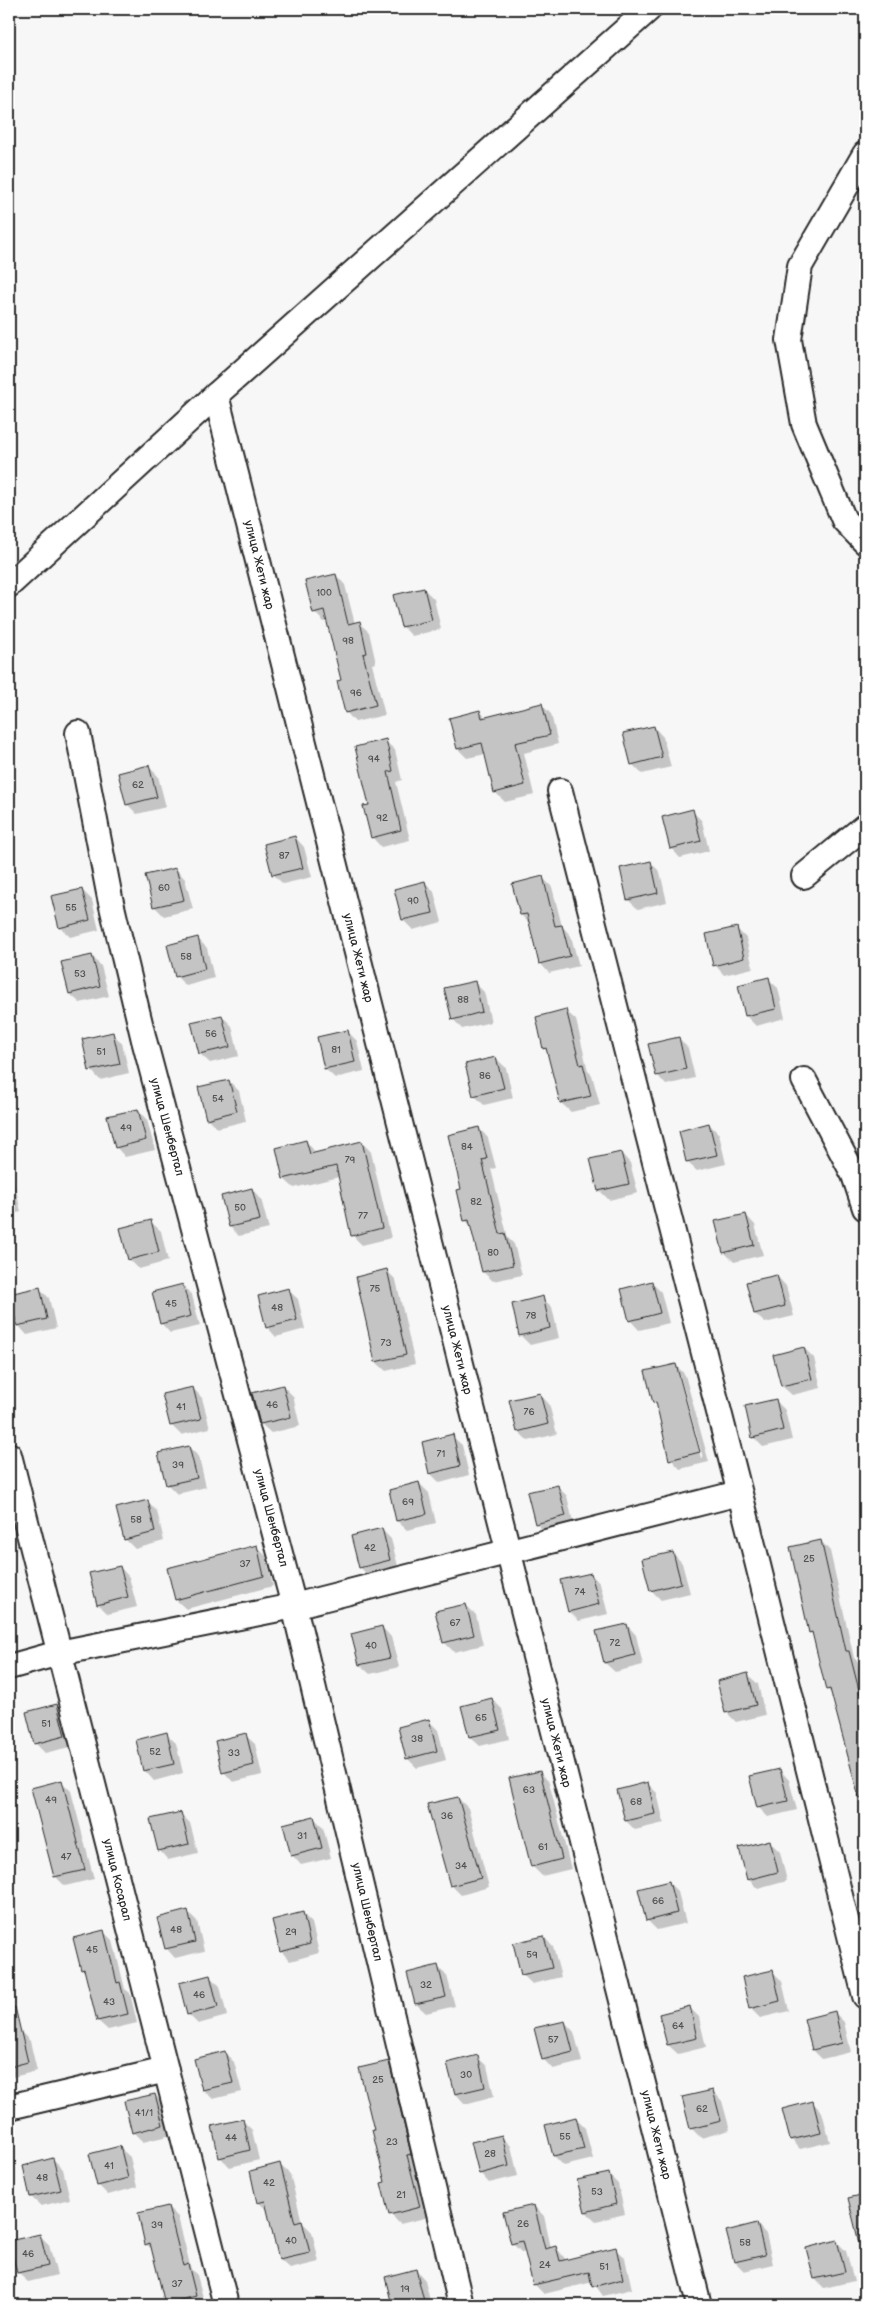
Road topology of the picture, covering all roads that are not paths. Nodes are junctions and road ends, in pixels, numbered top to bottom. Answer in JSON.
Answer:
{"nodes":[{"id":1,"x":649,"y":9,"type":"edge"},
{"id":2,"x":865,"y":154,"type":"edge"},
{"id":3,"x":216,"y":395,"type":"junction"},
{"id":4,"x":865,"y":542,"type":"edge"},
{"id":5,"x":9,"y":585,"type":"edge"},
{"id":6,"x":78,"y":733,"type":"dead end"},
{"id":7,"x":560,"y":791,"type":"dead end"},
{"id":8,"x":865,"y":826,"type":"edge"},
{"id":9,"x":804,"y":876,"type":"dead end"},
{"id":10,"x":804,"y":1080,"type":"dead end"},
{"id":11,"x":860,"y":1171,"type":"edge"},
{"id":12,"x":865,"y":1208,"type":"edge"},
{"id":13,"x":9,"y":1455,"type":"edge"},
{"id":14,"x":739,"y":1493,"type":"junction"},
{"id":15,"x":508,"y":1553,"type":"junction"},
{"id":16,"x":294,"y":1606,"type":"junction"},
{"id":17,"x":59,"y":1653,"type":"junction"},
{"id":18,"x":9,"y":1667,"type":"edge"},
{"id":19,"x":865,"y":1996,"type":"edge"},
{"id":20,"x":166,"y":2070,"type":"junction"},
{"id":21,"x":9,"y":2107,"type":"edge"},
{"id":22,"x":226,"y":2305,"type":"edge"},
{"id":23,"x":461,"y":2305,"type":"edge"},
{"id":24,"x":699,"y":2305,"type":"edge"}],
"edges":[{"from":1,"to":3,"type":"street"},
{"from":2,"to":4,"type":"street"},
{"from":3,"to":5,"type":"street"},
{"from":3,"to":15,"type":"street","name":"улица Жети жар"},
{"from":6,"to":16,"type":"street","name":"улица Шенбертал"},
{"from":7,"to":14,"type":"street"},
{"from":8,"to":9,"type":"street"},
{"from":10,"to":11,"type":"street"},
{"from":11,"to":12,"type":"street"},
{"from":13,"to":17,"type":"street","name":"улица Косарал"},
{"from":14,"to":15,"type":"street"},
{"from":14,"to":19,"type":"street"},
{"from":15,"to":16,"type":"street"},
{"from":15,"to":24,"type":"street","name":"улица Жети жар"},
{"from":16,"to":17,"type":"street"},
{"from":16,"to":23,"type":"street","name":"улица Шенбертал"},
{"from":17,"to":18,"type":"street"},
{"from":17,"to":20,"type":"street","name":"улица Косарал"},
{"from":20,"to":21,"type":"street"},
{"from":20,"to":22,"type":"street","name":"улица Косарал"}]}
